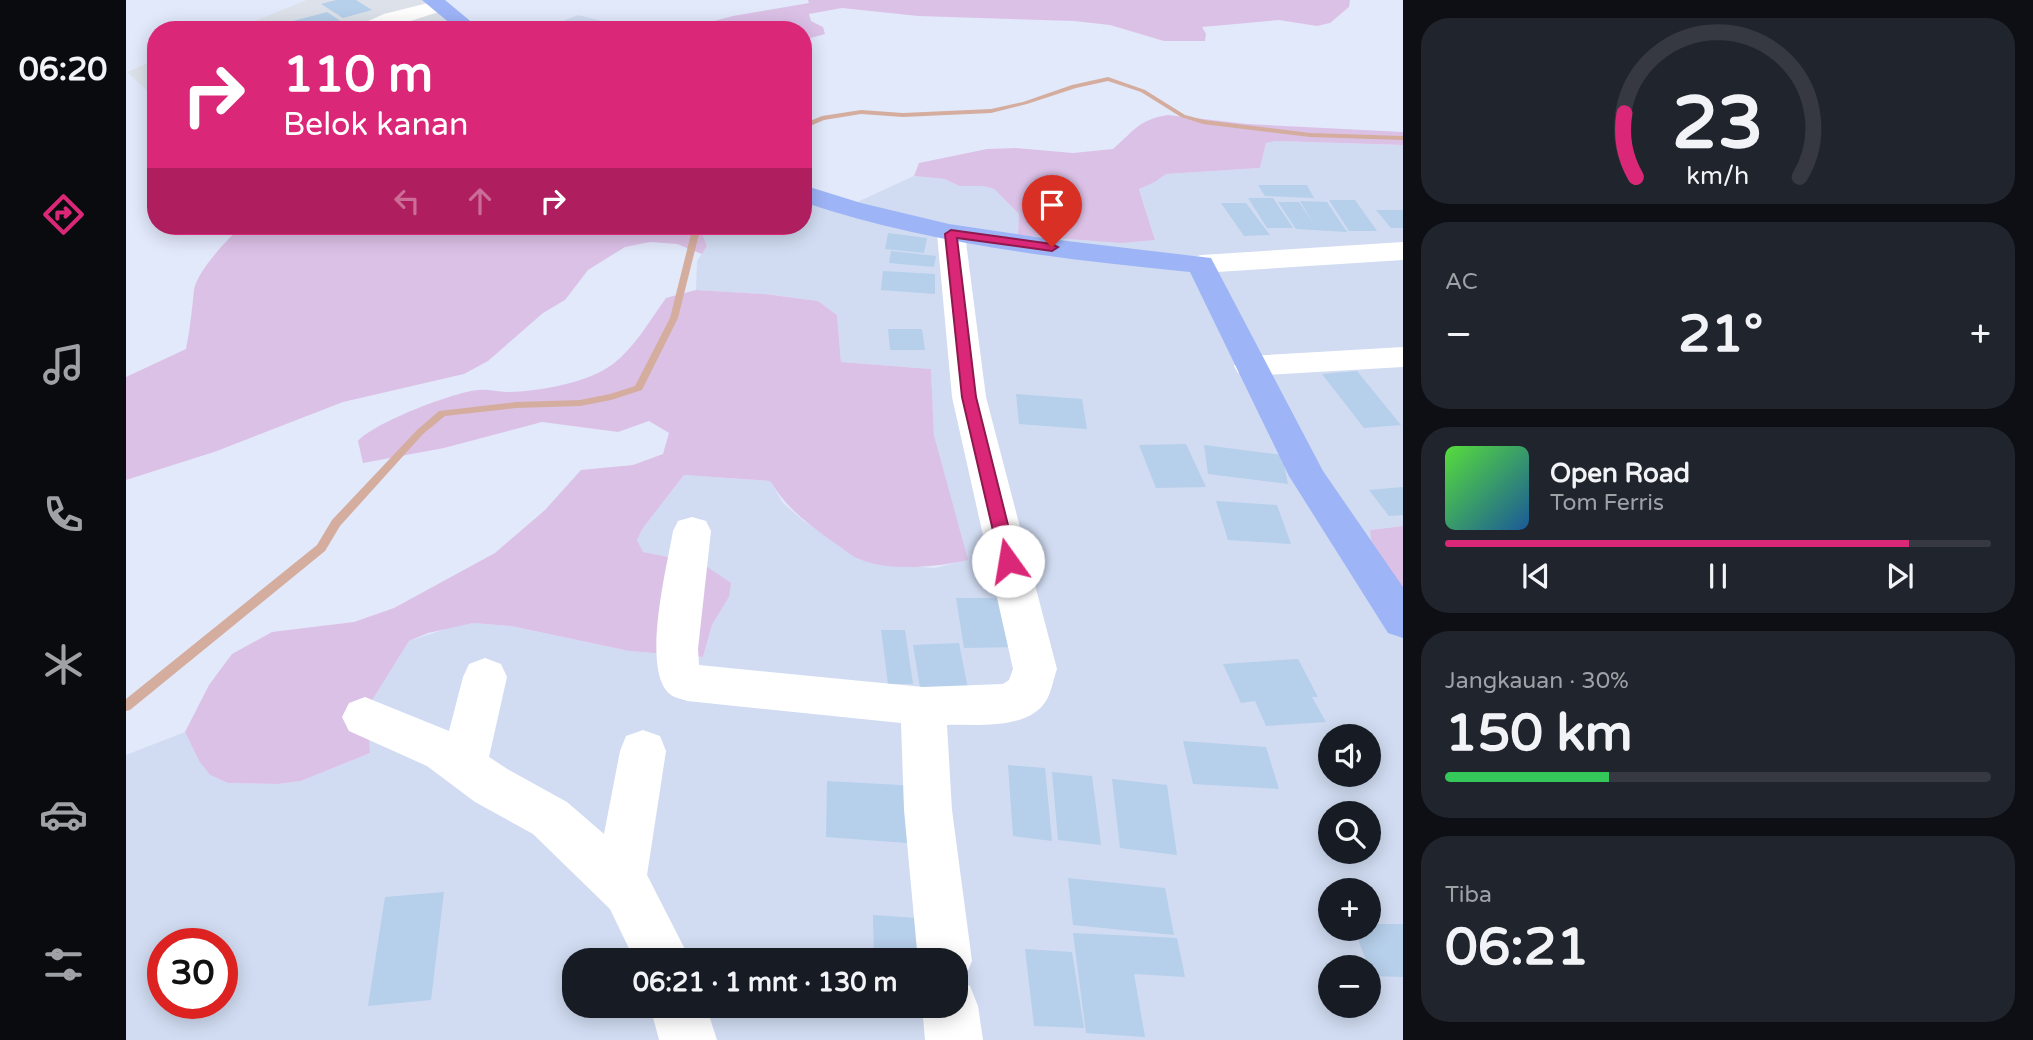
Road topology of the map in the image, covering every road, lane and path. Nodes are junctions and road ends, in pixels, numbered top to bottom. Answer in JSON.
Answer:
{"nodes":[{"id":1,"x":436,"y":3,"type":"edge"},
{"id":2,"x":405,"y":21,"type":"edge"},
{"id":3,"x":459,"y":21,"type":"edge"},
{"id":4,"x":812,"y":196,"type":"edge"},
{"id":5,"x":951,"y":234,"type":"junction"},
{"id":6,"x":1403,"y":251,"type":"edge"},
{"id":7,"x":1201,"y":264,"type":"junction"},
{"id":8,"x":1403,"y":356,"type":"edge"},
{"id":9,"x":1250,"y":366,"type":"junction"},
{"id":10,"x":692,"y":531,"type":"dead end"},
{"id":11,"x":1403,"y":621,"type":"edge"},
{"id":12,"x":485,"y":677,"type":"dead end"},
{"id":13,"x":923,"y":706,"type":"junction"},
{"id":14,"x":365,"y":717,"type":"dead end"},
{"id":15,"x":643,"y":751,"type":"dead end"},
{"id":16,"x":464,"y":765,"type":"junction"},
{"id":17,"x":620,"y":884,"type":"junction"},
{"id":18,"x":657,"y":948,"type":"edge"},
{"id":19,"x":944,"y":948,"type":"edge"},
{"id":20,"x":682,"y":1018,"type":"edge"},
{"id":21,"x":951,"y":1018,"type":"edge"},
{"id":22,"x":688,"y":1040,"type":"edge"},
{"id":23,"x":954,"y":1040,"type":"edge"}],
"edges":[{"from":1,"to":2,"type":"street"},
{"from":1,"to":3,"type":"main road"},
{"from":4,"to":5,"type":"main road"},
{"from":5,"to":7,"type":"main road"},
{"from":5,"to":13,"type":"street"},
{"from":6,"to":7,"type":"street"},
{"from":7,"to":9,"type":"main road"},
{"from":8,"to":9,"type":"street"},
{"from":9,"to":11,"type":"main road"},
{"from":10,"to":13,"type":"street"},
{"from":12,"to":16,"type":"street"},
{"from":13,"to":19,"type":"street"},
{"from":14,"to":16,"type":"street"},
{"from":15,"to":17,"type":"street"},
{"from":16,"to":17,"type":"street"},
{"from":17,"to":18,"type":"street"},
{"from":20,"to":22,"type":"street"},
{"from":21,"to":23,"type":"street"}]}
